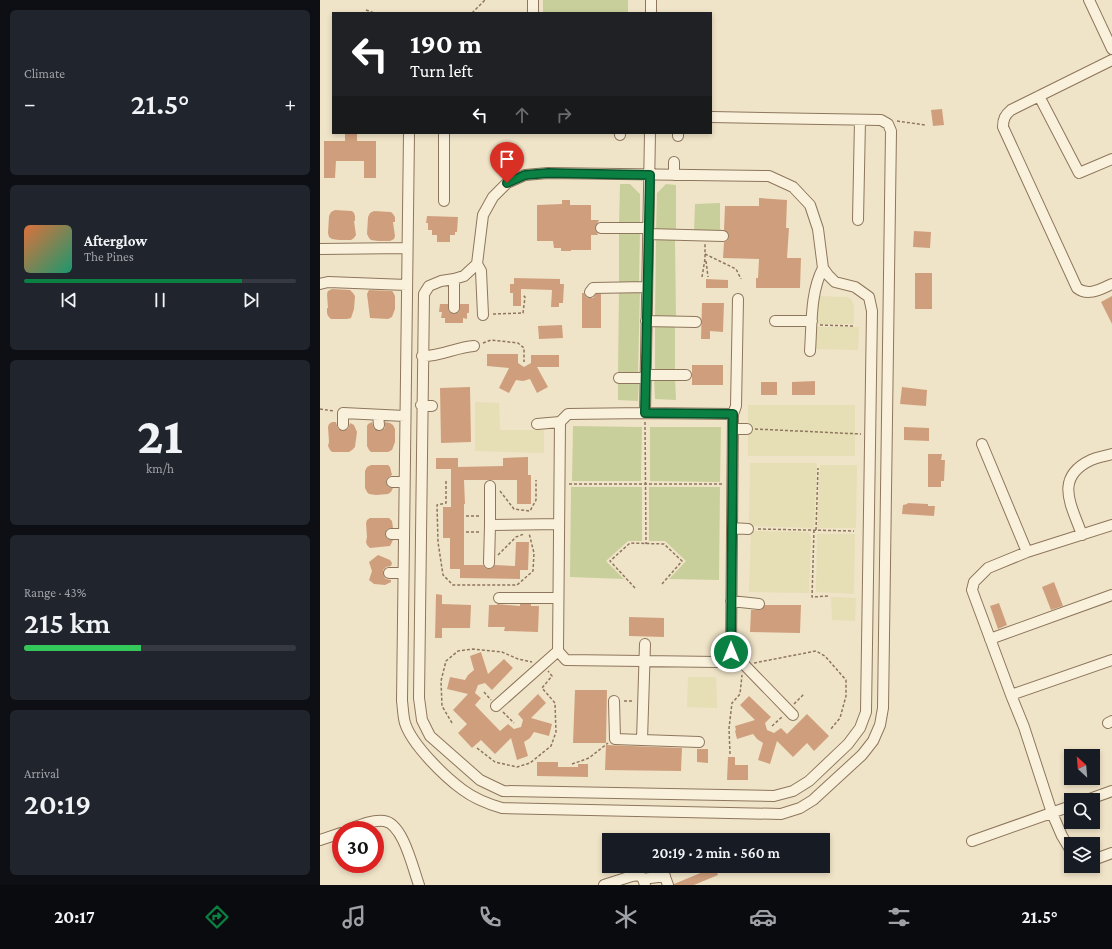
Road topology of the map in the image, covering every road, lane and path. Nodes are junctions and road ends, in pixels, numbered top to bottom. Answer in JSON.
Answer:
{"nodes":[{"id":1,"x":485,"y":0,"type":"edge"},
{"id":2,"x":533,"y":0,"type":"edge"},
{"id":3,"x":652,"y":0,"type":"edge"},
{"id":4,"x":1089,"y":0,"type":"edge"},
{"id":5,"x":366,"y":10,"type":"dead end"},
{"id":6,"x":371,"y":12,"type":"edge"},
{"id":7,"x":473,"y":12,"type":"edge"},
{"id":8,"x":533,"y":12,"type":"edge"},
{"id":9,"x":651,"y":12,"type":"edge"},
{"id":10,"x":1112,"y":49,"type":"edge"},
{"id":11,"x":1112,"y":60,"type":"edge"},
{"id":12,"x":1039,"y":96,"type":"junction"},
{"id":13,"x":712,"y":117,"type":"edge"},
{"id":14,"x":860,"y":120,"type":"junction"},
{"id":15,"x":888,"y":124,"type":"junction"},
{"id":16,"x":925,"y":125,"type":"dead end"},
{"id":17,"x":409,"y":134,"type":"edge"},
{"id":18,"x":444,"y":134,"type":"edge"},
{"id":19,"x":650,"y":134,"type":"edge"},
{"id":20,"x":1112,"y":159,"type":"edge"},
{"id":21,"x":674,"y":162,"type":"dead end"},
{"id":22,"x":650,"y":175,"type":"junction"},
{"id":23,"x":674,"y":175,"type":"junction"},
{"id":24,"x":444,"y":201,"type":"dead end"},
{"id":25,"x":858,"y":220,"type":"dead end"},
{"id":26,"x":601,"y":228,"type":"dead end"},
{"id":27,"x":648,"y":231,"type":"junction"},
{"id":28,"x":705,"y":236,"type":"junction"},
{"id":29,"x":722,"y":236,"type":"dead end"},
{"id":30,"x":407,"y":248,"type":"junction"},
{"id":31,"x":320,"y":249,"type":"edge"},
{"id":32,"x":705,"y":254,"type":"junction"},
{"id":33,"x":706,"y":260,"type":"junction"},
{"id":34,"x":477,"y":264,"type":"junction"},
{"id":35,"x":823,"y":268,"type":"junction"},
{"id":36,"x":702,"y":277,"type":"dead end"},
{"id":37,"x":708,"y":277,"type":"dead end"},
{"id":38,"x":454,"y":279,"type":"junction"},
{"id":39,"x":741,"y":279,"type":"dead end"},
{"id":40,"x":320,"y":284,"type":"edge"},
{"id":41,"x":1112,"y":284,"type":"edge"},
{"id":42,"x":407,"y":285,"type":"junction"},
{"id":43,"x":647,"y":287,"type":"junction"},
{"id":44,"x":590,"y":292,"type":"dead end"},
{"id":45,"x":522,"y":295,"type":"dead end"},
{"id":46,"x":738,"y":299,"type":"dead end"},
{"id":47,"x":454,"y":308,"type":"dead end"},
{"id":48,"x":483,"y":315,"type":"joint"},
{"id":49,"x":646,"y":321,"type":"junction"},
{"id":50,"x":775,"y":321,"type":"dead end"},
{"id":51,"x":696,"y":322,"type":"dead end"},
{"id":52,"x":812,"y":323,"type":"junction"},
{"id":53,"x":853,"y":326,"type":"dead end"},
{"id":54,"x":474,"y":346,"type":"joint"},
{"id":55,"x":810,"y":352,"type":"dead end"},
{"id":56,"x":422,"y":356,"type":"junction"},
{"id":57,"x":524,"y":362,"type":"dead end"},
{"id":58,"x":686,"y":375,"type":"dead end"},
{"id":59,"x":646,"y":376,"type":"junction"},
{"id":60,"x":619,"y":378,"type":"dead end"},
{"id":61,"x":320,"y":409,"type":"edge"},
{"id":62,"x":343,"y":413,"type":"junction"},
{"id":63,"x":645,"y":413,"type":"junction"},
{"id":64,"x":733,"y":414,"type":"junction"},
{"id":65,"x":378,"y":415,"type":"junction"},
{"id":66,"x":405,"y":416,"type":"junction"},
{"id":67,"x":560,"y":422,"type":"junction"},
{"id":68,"x":537,"y":424,"type":"dead end"},
{"id":69,"x":343,"y":425,"type":"dead end"},
{"id":70,"x":379,"y":425,"type":"dead end"},
{"id":71,"x":733,"y":429,"type":"junction"},
{"id":72,"x":747,"y":429,"type":"joint"},
{"id":73,"x":870,"y":434,"type":"junction"},
{"id":74,"x":982,"y":444,"type":"dead end"},
{"id":75,"x":1112,"y":454,"type":"edge"},
{"id":76,"x":818,"y":468,"type":"dead end"},
{"id":77,"x":536,"y":480,"type":"dead end"},
{"id":78,"x":446,"y":481,"type":"dead end"},
{"id":79,"x":392,"y":482,"type":"dead end"},
{"id":80,"x":404,"y":482,"type":"junction"},
{"id":81,"x":559,"y":484,"type":"junction"},
{"id":82,"x":646,"y":484,"type":"junction"},
{"id":83,"x":732,"y":484,"type":"junction"},
{"id":84,"x":490,"y":486,"type":"joint"},
{"id":85,"x":466,"y":516,"type":"dead end"},
{"id":86,"x":490,"y":524,"type":"junction"},
{"id":87,"x":559,"y":524,"type":"junction"},
{"id":88,"x":1112,"y":525,"type":"edge"},
{"id":89,"x":732,"y":528,"type":"junction"},
{"id":90,"x":532,"y":529,"type":"junction"},
{"id":91,"x":748,"y":529,"type":"joint"},
{"id":92,"x":815,"y":530,"type":"junction"},
{"id":93,"x":854,"y":531,"type":"dead end"},
{"id":94,"x":466,"y":532,"type":"dead end"},
{"id":95,"x":391,"y":534,"type":"dead end"},
{"id":96,"x":404,"y":534,"type":"junction"},
{"id":97,"x":1082,"y":535,"type":"junction"},
{"id":98,"x":646,"y":544,"type":"junction"},
{"id":99,"x":1027,"y":552,"type":"junction"},
{"id":100,"x":489,"y":563,"type":"joint"},
{"id":101,"x":389,"y":573,"type":"dead end"},
{"id":102,"x":403,"y":573,"type":"junction"},
{"id":103,"x":662,"y":584,"type":"dead end"},
{"id":104,"x":635,"y":588,"type":"dead end"},
{"id":105,"x":1112,"y":595,"type":"edge"},
{"id":106,"x":828,"y":596,"type":"dead end"},
{"id":107,"x":499,"y":598,"type":"dead end"},
{"id":108,"x":558,"y":598,"type":"junction"},
{"id":109,"x":731,"y":601,"type":"junction"},
{"id":110,"x":759,"y":604,"type":"dead end"},
{"id":111,"x":990,"y":639,"type":"junction"},
{"id":112,"x":645,"y":644,"type":"dead end"},
{"id":113,"x":558,"y":651,"type":"junction"},
{"id":114,"x":731,"y":652,"type":"junction"},
{"id":115,"x":1112,"y":660,"type":"edge"},
{"id":116,"x":645,"y":661,"type":"junction"},
{"id":117,"x":543,"y":664,"type":"junction"},
{"id":118,"x":744,"y":664,"type":"junction"},
{"id":119,"x":1011,"y":695,"type":"junction"},
{"id":120,"x":614,"y":701,"type":"joint"},
{"id":121,"x":644,"y":701,"type":"junction"},
{"id":122,"x":496,"y":706,"type":"dead end"},
{"id":123,"x":793,"y":715,"type":"dead end"},
{"id":124,"x":452,"y":723,"type":"dead end"},
{"id":125,"x":830,"y":730,"type":"dead end"},
{"id":126,"x":615,"y":739,"type":"junction"},
{"id":127,"x":642,"y":740,"type":"junction"},
{"id":128,"x":699,"y":742,"type":"dead end"},
{"id":129,"x":477,"y":748,"type":"dead end"},
{"id":130,"x":730,"y":754,"type":"dead end"},
{"id":131,"x":572,"y":764,"type":"dead end"},
{"id":132,"x":1112,"y":791,"type":"edge"},
{"id":133,"x":1100,"y":795,"type":"edge"},
{"id":134,"x":1064,"y":809,"type":"edge"},
{"id":135,"x":1052,"y":813,"type":"junction"},
{"id":136,"x":384,"y":821,"type":"edge"},
{"id":137,"x":332,"y":836,"type":"edge"},
{"id":138,"x":1064,"y":839,"type":"edge"},
{"id":139,"x":320,"y":840,"type":"edge"},
{"id":140,"x":972,"y":841,"type":"dead end"},
{"id":141,"x":1112,"y":853,"type":"edge"},
{"id":142,"x":1100,"y":857,"type":"edge"},
{"id":143,"x":665,"y":877,"type":"edge"},
{"id":144,"x":644,"y":882,"type":"edge"},
{"id":145,"x":419,"y":885,"type":"edge"},
{"id":146,"x":604,"y":885,"type":"edge"}],
"edges":[{"from":1,"to":7,"type":"path"},
{"from":2,"to":8,"type":"street"},
{"from":3,"to":9,"type":"street"},
{"from":4,"to":10,"type":"street"},
{"from":5,"to":6,"type":"path"},
{"from":11,"to":12,"type":"street"},
{"from":12,"to":20,"type":"street"},
{"from":12,"to":41,"type":"street"},
{"from":13,"to":14,"type":"street"},
{"from":14,"to":15,"type":"street"},
{"from":14,"to":25,"type":"street"},
{"from":15,"to":16,"type":"path"},
{"from":15,"to":102,"type":"street"},
{"from":17,"to":30,"type":"street"},
{"from":18,"to":24,"type":"street"},
{"from":19,"to":22,"type":"street"},
{"from":21,"to":23,"type":"street"},
{"from":22,"to":23,"type":"street"},
{"from":22,"to":27,"type":"street"},
{"from":22,"to":34,"type":"street"},
{"from":23,"to":35,"type":"street"},
{"from":26,"to":27,"type":"street"},
{"from":27,"to":28,"type":"street"},
{"from":27,"to":43,"type":"street"},
{"from":28,"to":29,"type":"street"},
{"from":28,"to":32,"type":"path"},
{"from":30,"to":31,"type":"street"},
{"from":30,"to":42,"type":"street"},
{"from":32,"to":33,"type":"path"},
{"from":32,"to":39,"type":"path"},
{"from":33,"to":36,"type":"path"},
{"from":33,"to":37,"type":"path"},
{"from":34,"to":38,"type":"street"},
{"from":34,"to":48,"type":"street"},
{"from":35,"to":52,"type":"street"},
{"from":35,"to":73,"type":"street"},
{"from":38,"to":47,"type":"street"},
{"from":38,"to":56,"type":"street"},
{"from":40,"to":42,"type":"street"},
{"from":42,"to":66,"type":"street"},
{"from":43,"to":44,"type":"street"},
{"from":43,"to":49,"type":"street"},
{"from":45,"to":48,"type":"path"},
{"from":46,"to":64,"type":"street"},
{"from":49,"to":51,"type":"street"},
{"from":49,"to":59,"type":"street"},
{"from":50,"to":52,"type":"street"},
{"from":52,"to":53,"type":"path"},
{"from":52,"to":55,"type":"street"},
{"from":54,"to":56,"type":"street"},
{"from":54,"to":57,"type":"path"},
{"from":56,"to":73,"type":"street"},
{"from":58,"to":59,"type":"street"},
{"from":59,"to":60,"type":"street"},
{"from":59,"to":63,"type":"street"},
{"from":61,"to":62,"type":"path"},
{"from":62,"to":65,"type":"street"},
{"from":62,"to":69,"type":"street"},
{"from":63,"to":64,"type":"street"},
{"from":63,"to":67,"type":"street"},
{"from":63,"to":82,"type":"path"},
{"from":64,"to":71,"type":"street"},
{"from":65,"to":66,"type":"street"},
{"from":65,"to":70,"type":"street"},
{"from":66,"to":80,"type":"street"},
{"from":67,"to":68,"type":"street"},
{"from":67,"to":81,"type":"street"},
{"from":71,"to":72,"type":"street"},
{"from":71,"to":83,"type":"street"},
{"from":72,"to":73,"type":"path"},
{"from":74,"to":99,"type":"street"},
{"from":75,"to":97,"type":"street"},
{"from":76,"to":92,"type":"path"},
{"from":77,"to":84,"type":"path"},
{"from":78,"to":90,"type":"path"},
{"from":79,"to":80,"type":"street"},
{"from":80,"to":96,"type":"street"},
{"from":81,"to":82,"type":"path"},
{"from":81,"to":87,"type":"street"},
{"from":82,"to":83,"type":"path"},
{"from":82,"to":98,"type":"path"},
{"from":83,"to":89,"type":"street"},
{"from":84,"to":86,"type":"street"},
{"from":85,"to":86,"type":"path"},
{"from":86,"to":90,"type":"street"},
{"from":86,"to":94,"type":"path"},
{"from":86,"to":100,"type":"street"},
{"from":87,"to":90,"type":"street"},
{"from":87,"to":108,"type":"street"},
{"from":88,"to":97,"type":"street"},
{"from":89,"to":91,"type":"street"},
{"from":89,"to":109,"type":"street"},
{"from":90,"to":100,"type":"path"},
{"from":91,"to":92,"type":"path"},
{"from":92,"to":93,"type":"path"},
{"from":92,"to":106,"type":"path"},
{"from":95,"to":96,"type":"street"},
{"from":96,"to":102,"type":"street"},
{"from":97,"to":99,"type":"street"},
{"from":98,"to":103,"type":"path"},
{"from":98,"to":104,"type":"path"},
{"from":99,"to":111,"type":"street"},
{"from":101,"to":102,"type":"street"},
{"from":105,"to":111,"type":"street"},
{"from":107,"to":108,"type":"street"},
{"from":108,"to":113,"type":"street"},
{"from":109,"to":110,"type":"street"},
{"from":109,"to":114,"type":"street"},
{"from":111,"to":119,"type":"street"},
{"from":112,"to":116,"type":"street"},
{"from":113,"to":116,"type":"street"},
{"from":113,"to":117,"type":"street"},
{"from":114,"to":116,"type":"street"},
{"from":114,"to":118,"type":"street"},
{"from":115,"to":119,"type":"street"},
{"from":116,"to":121,"type":"street"},
{"from":117,"to":122,"type":"street"},
{"from":117,"to":124,"type":"path"},
{"from":117,"to":129,"type":"path"},
{"from":118,"to":123,"type":"street"},
{"from":118,"to":125,"type":"path"},
{"from":118,"to":130,"type":"path"},
{"from":119,"to":135,"type":"street"},
{"from":120,"to":121,"type":"path"},
{"from":120,"to":126,"type":"street"},
{"from":121,"to":127,"type":"street"},
{"from":126,"to":127,"type":"street"},
{"from":126,"to":131,"type":"path"},
{"from":127,"to":128,"type":"street"},
{"from":132,"to":133,"type":"street"},
{"from":134,"to":135,"type":"street"},
{"from":135,"to":138,"type":"street"},
{"from":135,"to":140,"type":"street"},
{"from":136,"to":145,"type":"street"},
{"from":137,"to":139,"type":"street"},
{"from":141,"to":142,"type":"street"},
{"from":143,"to":144,"type":"street"},
{"from":144,"to":146,"type":"street"}]}
